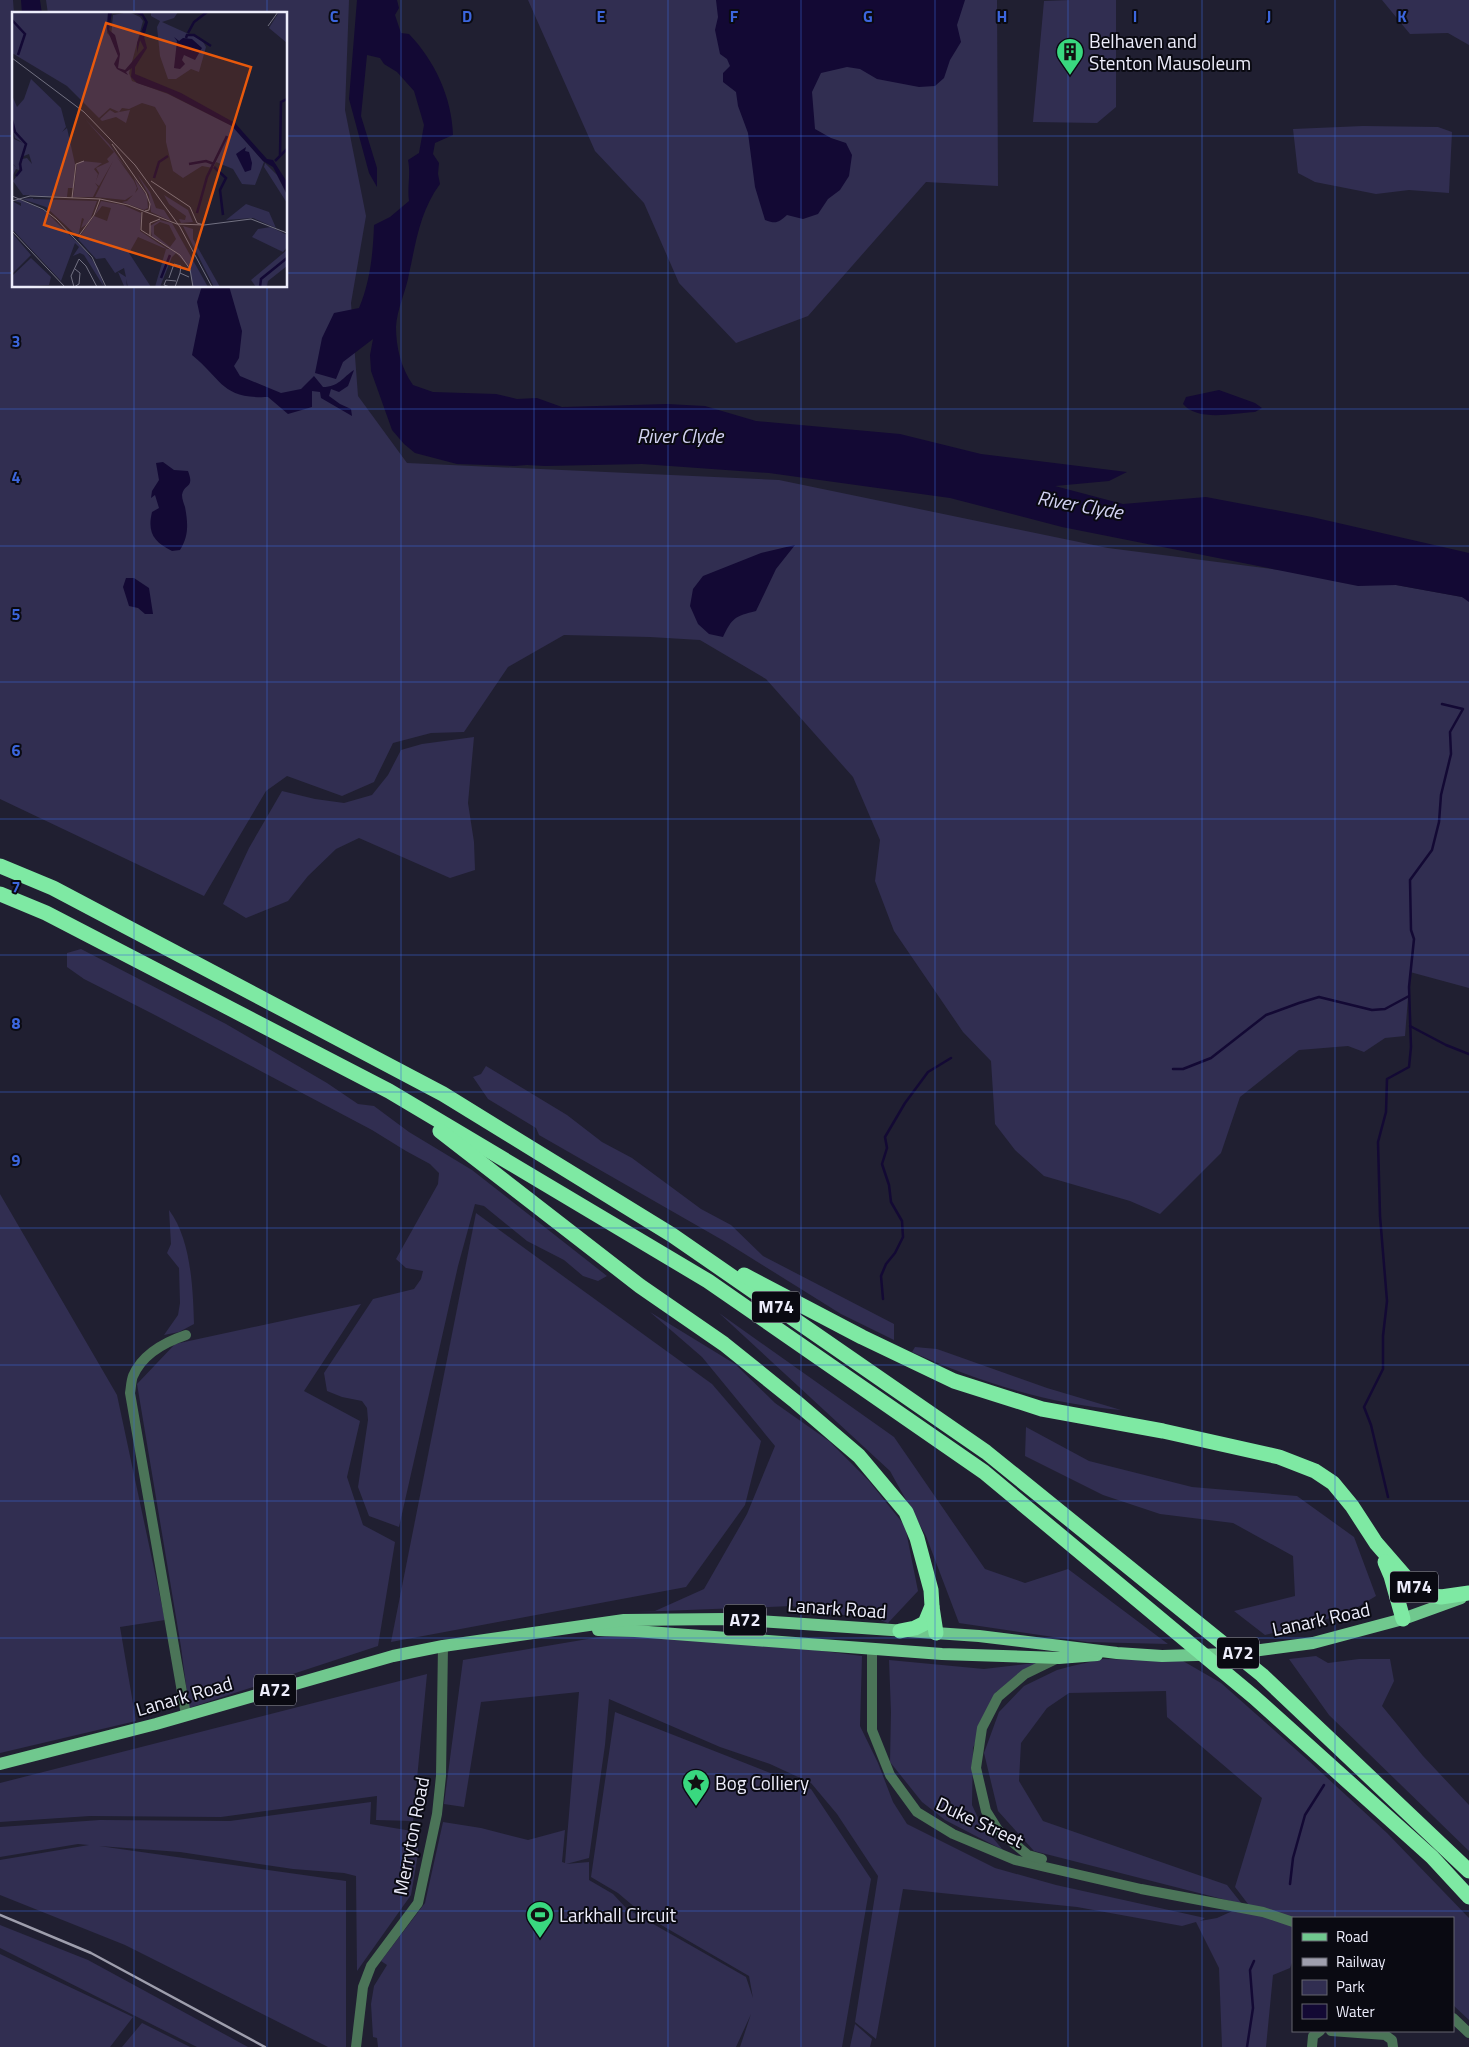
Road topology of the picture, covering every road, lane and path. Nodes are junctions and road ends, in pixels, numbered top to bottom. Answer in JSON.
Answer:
{"nodes":[{"id":1,"x":0,"y":866,"type":"edge"},
{"id":2,"x":0,"y":894,"type":"edge"},
{"id":3,"x":389,"y":1091,"type":"junction"},
{"id":4,"x":687,"y":1246,"type":"junction"},
{"id":5,"x":186,"y":1335,"type":"dead end"},
{"id":6,"x":1376,"y":1543,"type":"junction"},
{"id":7,"x":1469,"y":1594,"type":"edge"},
{"id":8,"x":932,"y":1606,"type":"junction"},
{"id":9,"x":1403,"y":1619,"type":"junction"},
{"id":10,"x":554,"y":1629,"type":"junction"},
{"id":11,"x":892,"y":1630,"type":"junction"},
{"id":12,"x":936,"y":1633,"type":"junction"},
{"id":13,"x":443,"y":1646,"type":"junction"},
{"id":14,"x":872,"y":1650,"type":"junction"},
{"id":15,"x":1117,"y":1653,"type":"junction"},
{"id":16,"x":1040,"y":1657,"type":"junction"},
{"id":17,"x":1059,"y":1658,"type":"junction"},
{"id":18,"x":186,"y":1715,"type":"junction"},
{"id":19,"x":0,"y":1764,"type":"edge"},
{"id":20,"x":1469,"y":1871,"type":"edge"},
{"id":21,"x":1141,"y":1889,"type":"junction"},
{"id":22,"x":1469,"y":1897,"type":"edge"},
{"id":23,"x":1292,"y":1922,"type":"edge"},
{"id":24,"x":1454,"y":2019,"type":"edge"},
{"id":25,"x":1319,"y":2032,"type":"edge"},
{"id":26,"x":1344,"y":2032,"type":"edge"},
{"id":27,"x":1469,"y":2033,"type":"edge"},
{"id":28,"x":356,"y":2047,"type":"edge"},
{"id":29,"x":1312,"y":2047,"type":"edge"},
{"id":30,"x":1393,"y":2047,"type":"edge"}],
"edges":[{"from":1,"to":4,"type":"highway","number":"M74"},
{"from":2,"to":3,"type":"highway","number":"M74"},
{"from":3,"to":8,"type":"highway","number":"M74"},
{"from":3,"to":22,"type":"highway","number":"M74"},
{"from":4,"to":6,"type":"highway","number":"M74"},
{"from":4,"to":20,"type":"highway","number":"M74"},
{"from":5,"to":18,"type":"street"},
{"from":6,"to":7,"type":"highway","number":"M74"},
{"from":6,"to":9,"type":"highway","number":"M74"},
{"from":7,"to":9,"type":"main road","name":"Lanark Road","number":"A72"},
{"from":8,"to":11,"type":"highway"},
{"from":8,"to":12,"type":"highway","number":"M74"},
{"from":9,"to":15,"type":"main road","name":"Lanark Road","number":"A72"},
{"from":10,"to":11,"type":"main road","name":"Lanark Road","number":"A72"},
{"from":10,"to":13,"type":"main road","name":"Lanark Road","number":"A72"},
{"from":10,"to":14,"type":"main road","name":"Lanark Road","number":"A72"},
{"from":11,"to":12,"type":"main road","name":"Lanark Road","number":"A72"},
{"from":11,"to":14,"type":"main road"},
{"from":12,"to":15,"type":"main road","name":"Lanark Road","number":"A72"},
{"from":12,"to":16,"type":"main road","number":"A72"},
{"from":13,"to":18,"type":"main road","name":"Lanark Road","number":"A72"},
{"from":13,"to":28,"type":"street","name":"Merryton Road"},
{"from":14,"to":16,"type":"main road","name":"Lanark Road","number":"A72"},
{"from":14,"to":21,"type":"street","name":"Duke Street"},
{"from":15,"to":17,"type":"main road","name":"Lanark Road","number":"A72"},
{"from":16,"to":17,"type":"main road","name":"Lanark Road","number":"A72"},
{"from":17,"to":21,"type":"street","name":"Duke Street"},
{"from":18,"to":19,"type":"main road","name":"Lanark Road","number":"A72"},
{"from":21,"to":23,"type":"street","name":"Duke Street"},
{"from":24,"to":27,"type":"street"},
{"from":25,"to":29,"type":"street"},
{"from":26,"to":30,"type":"street"}]}
